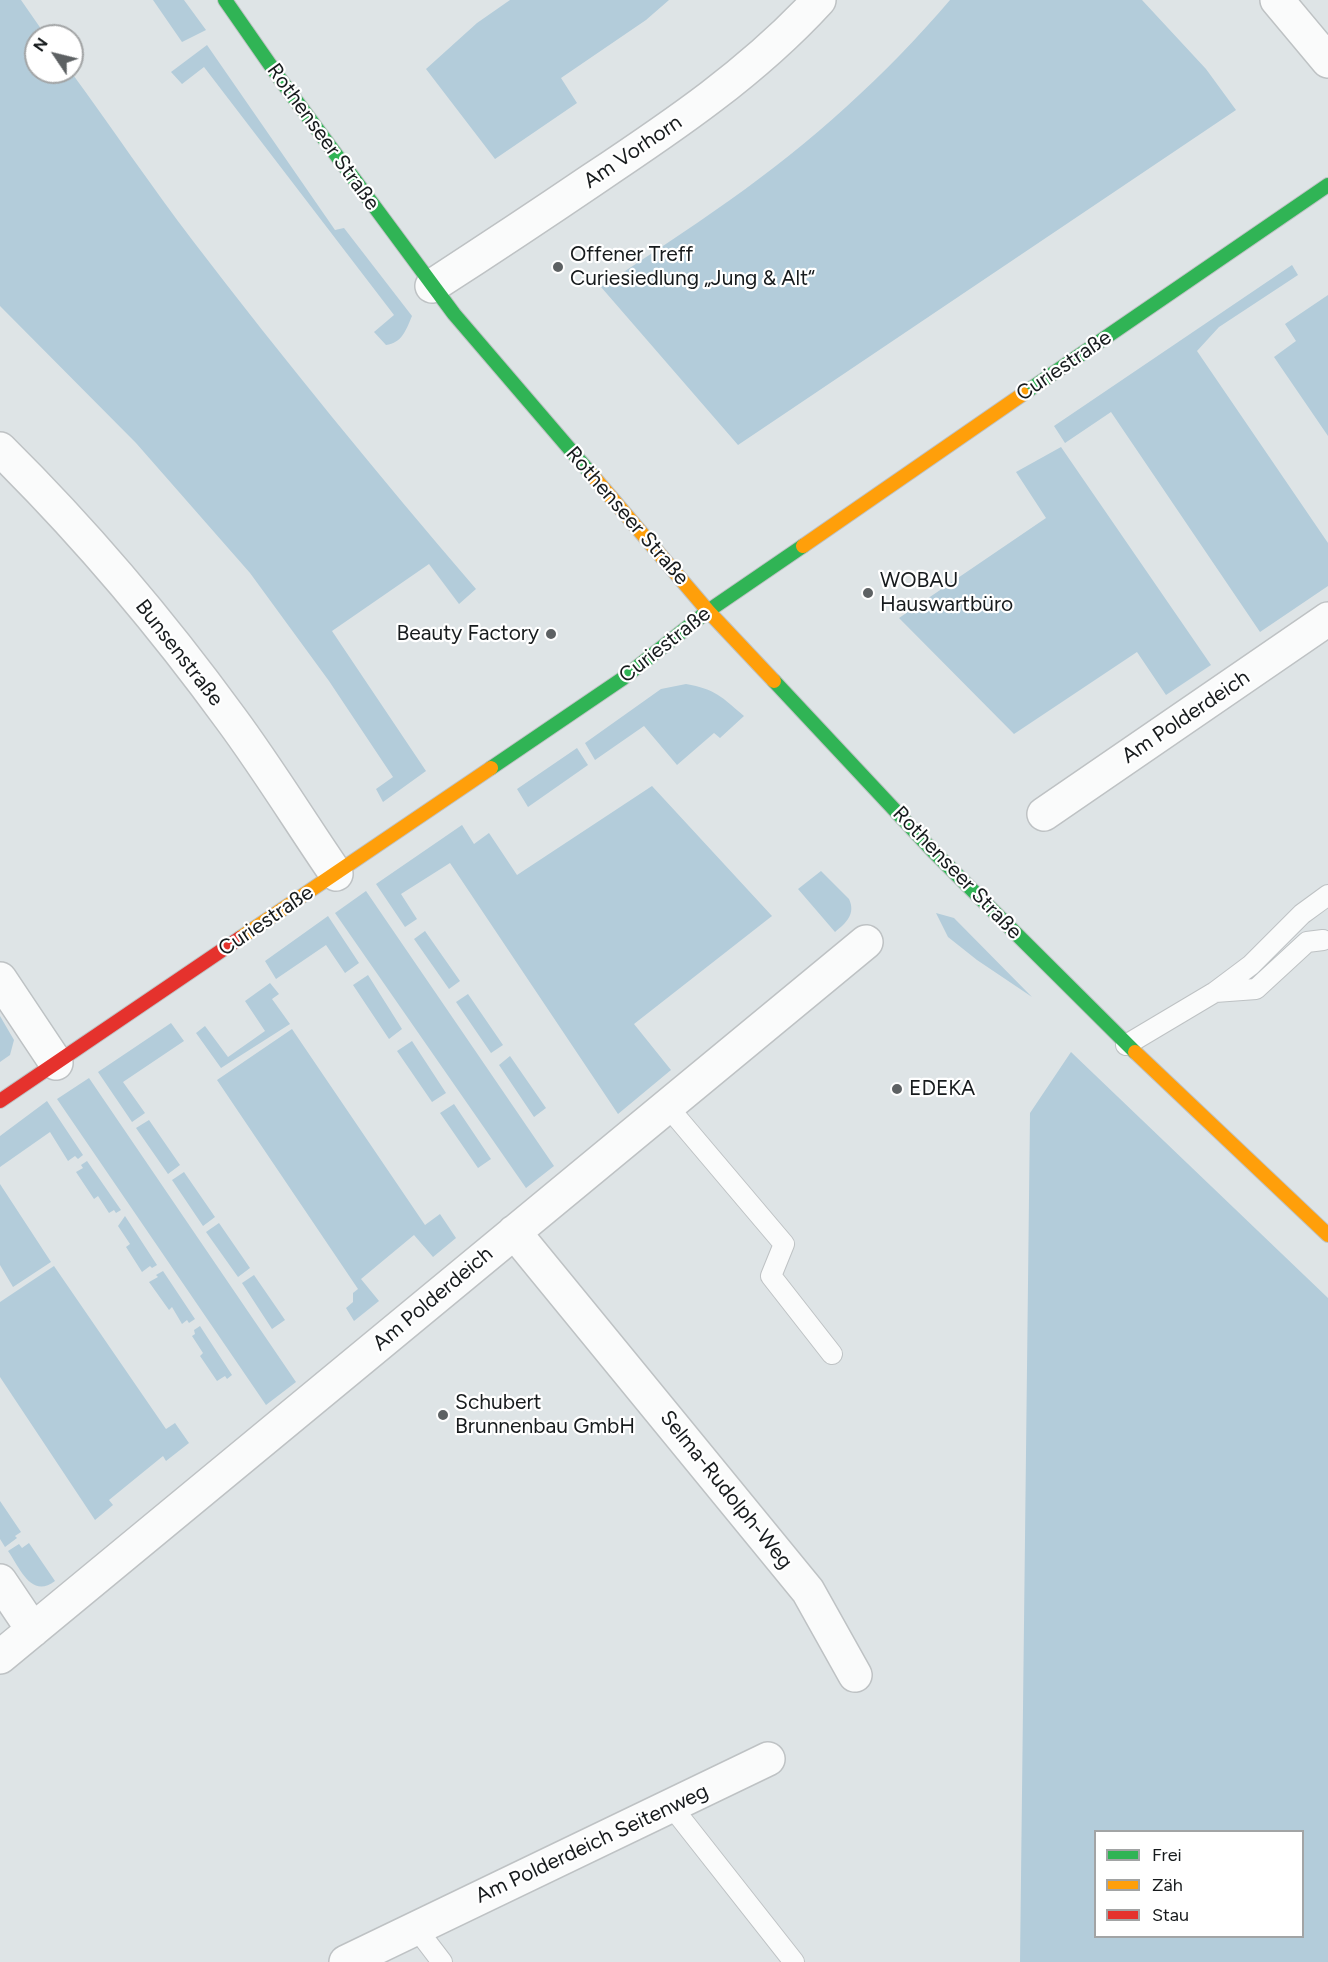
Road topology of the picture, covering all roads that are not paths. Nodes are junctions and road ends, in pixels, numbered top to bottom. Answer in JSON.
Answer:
{"nodes":[{"id":1,"x":225,"y":0,"type":"edge"},
{"id":2,"x":819,"y":0,"type":"edge"},
{"id":3,"x":1276,"y":0,"type":"edge"},
{"id":4,"x":1328,"y":61,"type":"edge"},
{"id":5,"x":1328,"y":185,"type":"edge"},
{"id":6,"x":432,"y":286,"type":"junction"},
{"id":7,"x":0,"y":449,"type":"edge"},
{"id":8,"x":708,"y":611,"type":"junction"},
{"id":9,"x":1328,"y":619,"type":"edge"},
{"id":10,"x":1044,"y":814,"type":"dead end"},
{"id":11,"x":336,"y":874,"type":"junction"},
{"id":12,"x":1328,"y":895,"type":"edge"},
{"id":13,"x":1323,"y":940,"type":"dead end"},
{"id":14,"x":866,"y":942,"type":"dead end"},
{"id":15,"x":0,"y":980,"type":"edge"},
{"id":16,"x":1215,"y":993,"type":"junction"},
{"id":17,"x":1126,"y":1045,"type":"junction"},
{"id":18,"x":56,"y":1063,"type":"junction"},
{"id":19,"x":0,"y":1101,"type":"edge"},
{"id":20,"x":668,"y":1107,"type":"junction"},
{"id":21,"x":514,"y":1232,"type":"junction"},
{"id":22,"x":1328,"y":1235,"type":"edge"},
{"id":23,"x":832,"y":1354,"type":"dead end"},
{"id":24,"x":0,"y":1581,"type":"edge"},
{"id":25,"x":33,"y":1630,"type":"junction"},
{"id":26,"x":0,"y":1657,"type":"edge"},
{"id":27,"x":855,"y":1675,"type":"dead end"},
{"id":28,"x":768,"y":1759,"type":"dead end"},
{"id":29,"x":672,"y":1806,"type":"junction"},
{"id":30,"x":416,"y":1928,"type":"junction"},
{"id":31,"x":346,"y":1962,"type":"edge"},
{"id":32,"x":442,"y":1962,"type":"edge"},
{"id":33,"x":794,"y":1962,"type":"edge"}],
"edges":[{"from":1,"to":6,"type":"street","name":"Rothenseer Straße"},
{"from":2,"to":6,"type":"street","name":"Am Vorhorn"},
{"from":3,"to":4,"type":"street"},
{"from":5,"to":8,"type":"street","name":"Curiestraße"},
{"from":6,"to":8,"type":"street","name":"Rothenseer Straße"},
{"from":7,"to":11,"type":"street","name":"Bunsenstraße"},
{"from":8,"to":11,"type":"street","name":"Curiestraße"},
{"from":8,"to":17,"type":"street","name":"Rothenseer Straße"},
{"from":9,"to":10,"type":"street","name":"Am Polderdeich"},
{"from":11,"to":18,"type":"street","name":"Curiestraße"},
{"from":12,"to":16,"type":"lane"},
{"from":13,"to":16,"type":"lane"},
{"from":14,"to":20,"type":"street","name":"Am Polderdeich"},
{"from":15,"to":18,"type":"street"},
{"from":16,"to":17,"type":"lane"},
{"from":17,"to":22,"type":"street","name":"Rothenseer Straße"},
{"from":18,"to":19,"type":"street","name":"Curiestraße"},
{"from":20,"to":21,"type":"street","name":"Am Polderdeich"},
{"from":20,"to":23,"type":"lane"},
{"from":21,"to":25,"type":"street","name":"Am Polderdeich"},
{"from":21,"to":27,"type":"street","name":"Selma-Rudolph-Weg"},
{"from":24,"to":25,"type":"street"},
{"from":25,"to":26,"type":"street","name":"Am Polderdeich"},
{"from":28,"to":29,"type":"street","name":"Am Polderdeich Seitenweg"},
{"from":29,"to":30,"type":"street","name":"Am Polderdeich Seitenweg"},
{"from":29,"to":33,"type":"lane"},
{"from":30,"to":31,"type":"street","name":"Am Polderdeich Seitenweg"},
{"from":30,"to":32,"type":"lane"}]}
